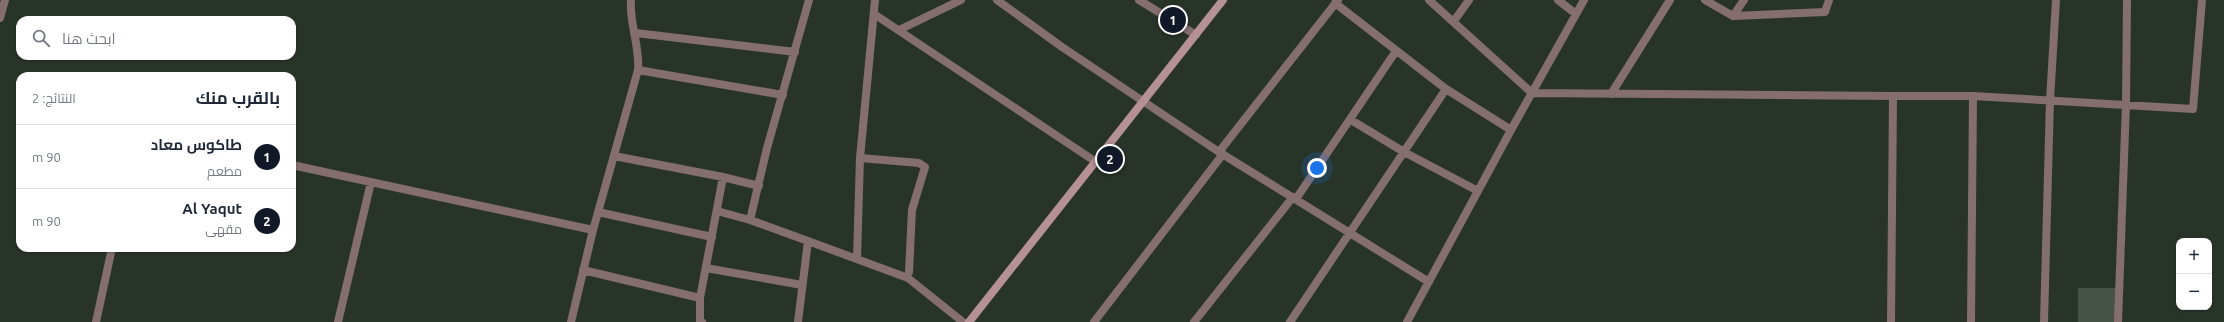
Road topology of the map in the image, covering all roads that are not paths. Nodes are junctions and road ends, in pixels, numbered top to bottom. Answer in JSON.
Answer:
{"nodes":[{"id":1,"x":5,"y":0,"type":"edge"},
{"id":2,"x":631,"y":0,"type":"edge"},
{"id":3,"x":809,"y":0,"type":"edge"},
{"id":4,"x":875,"y":0,"type":"edge"},
{"id":5,"x":961,"y":0,"type":"edge"},
{"id":6,"x":997,"y":0,"type":"edge"},
{"id":7,"x":1139,"y":0,"type":"edge"},
{"id":8,"x":1223,"y":0,"type":"edge"},
{"id":9,"x":1429,"y":0,"type":"edge"},
{"id":10,"x":1469,"y":0,"type":"edge"},
{"id":11,"x":1558,"y":0,"type":"edge"},
{"id":12,"x":1584,"y":0,"type":"edge"},
{"id":13,"x":1670,"y":0,"type":"edge"},
{"id":14,"x":1705,"y":0,"type":"edge"},
{"id":15,"x":1744,"y":0,"type":"edge"},
{"id":16,"x":1829,"y":0,"type":"edge"},
{"id":17,"x":2056,"y":0,"type":"edge"},
{"id":18,"x":2127,"y":0,"type":"edge"},
{"id":19,"x":2202,"y":0,"type":"edge"},
{"id":20,"x":1336,"y":2,"type":"edge"},
{"id":21,"x":874,"y":14,"type":"junction"},
{"id":22,"x":1576,"y":14,"type":"junction"},
{"id":23,"x":1733,"y":16,"type":"junction"},
{"id":24,"x":0,"y":18,"type":"edge"},
{"id":25,"x":1454,"y":21,"type":"junction"},
{"id":26,"x":899,"y":30,"type":"junction"},
{"id":27,"x":636,"y":33,"type":"junction"},
{"id":28,"x":1196,"y":35,"type":"junction"},
{"id":29,"x":1396,"y":51,"type":"junction"},
{"id":30,"x":795,"y":52,"type":"junction"},
{"id":31,"x":638,"y":70,"type":"junction"},
{"id":32,"x":1446,"y":89,"type":"junction"},
{"id":33,"x":1532,"y":93,"type":"junction"},
{"id":34,"x":1612,"y":94,"type":"junction"},
{"id":35,"x":783,"y":96,"type":"junction"},
{"id":36,"x":1893,"y":96,"type":"junction"},
{"id":37,"x":1973,"y":96,"type":"junction"},
{"id":38,"x":2050,"y":100,"type":"junction"},
{"id":39,"x":1142,"y":102,"type":"junction"},
{"id":40,"x":2126,"y":104,"type":"junction"},
{"id":41,"x":1351,"y":120,"type":"junction"},
{"id":42,"x":1511,"y":130,"type":"junction"},
{"id":43,"x":1404,"y":152,"type":"junction"},
{"id":44,"x":1221,"y":153,"type":"junction"},
{"id":45,"x":614,"y":156,"type":"junction"},
{"id":46,"x":860,"y":158,"type":"junction"},
{"id":47,"x":1096,"y":162,"type":"junction"},
{"id":48,"x":296,"y":166,"type":"edge"},
{"id":49,"x":723,"y":177,"type":"junction"},
{"id":50,"x":372,"y":182,"type":"junction"},
{"id":51,"x":759,"y":186,"type":"junction"},
{"id":52,"x":1478,"y":191,"type":"junction"},
{"id":53,"x":1294,"y":198,"type":"junction"},
{"id":54,"x":716,"y":211,"type":"junction"},
{"id":55,"x":598,"y":212,"type":"junction"},
{"id":56,"x":750,"y":220,"type":"junction"},
{"id":57,"x":593,"y":230,"type":"junction"},
{"id":58,"x":1350,"y":233,"type":"junction"},
{"id":59,"x":712,"y":236,"type":"junction"},
{"id":60,"x":808,"y":241,"type":"junction"},
{"id":61,"x":111,"y":252,"type":"edge"},
{"id":62,"x":857,"y":259,"type":"junction"},
{"id":63,"x":706,"y":268,"type":"junction"},
{"id":64,"x":583,"y":270,"type":"junction"},
{"id":65,"x":909,"y":272,"type":"dead end"},
{"id":66,"x":1429,"y":282,"type":"junction"},
{"id":67,"x":802,"y":285,"type":"junction"},
{"id":68,"x":700,"y":298,"type":"junction"},
{"id":69,"x":96,"y":322,"type":"edge"},
{"id":70,"x":338,"y":322,"type":"edge"},
{"id":71,"x":571,"y":322,"type":"edge"},
{"id":72,"x":702,"y":322,"type":"edge"},
{"id":73,"x":798,"y":322,"type":"edge"},
{"id":74,"x":963,"y":322,"type":"edge"},
{"id":75,"x":969,"y":322,"type":"edge"},
{"id":76,"x":1094,"y":322,"type":"edge"},
{"id":77,"x":1194,"y":322,"type":"edge"},
{"id":78,"x":1290,"y":322,"type":"edge"},
{"id":79,"x":1407,"y":322,"type":"edge"},
{"id":80,"x":1891,"y":322,"type":"edge"},
{"id":81,"x":1971,"y":322,"type":"edge"},
{"id":82,"x":2044,"y":322,"type":"edge"},
{"id":83,"x":2118,"y":322,"type":"edge"}],
"edges":[{"from":1,"to":24,"type":"street"},
{"from":2,"to":27,"type":"street"},
{"from":3,"to":30,"type":"street"},
{"from":4,"to":21,"type":"street"},
{"from":5,"to":26,"type":"street"},
{"from":6,"to":39,"type":"street"},
{"from":7,"to":28,"type":"street"},
{"from":8,"to":28,"type":"main road"},
{"from":9,"to":25,"type":"street"},
{"from":10,"to":25,"type":"street"},
{"from":11,"to":22,"type":"street"},
{"from":12,"to":22,"type":"street"},
{"from":13,"to":34,"type":"street"},
{"from":14,"to":23,"type":"street"},
{"from":15,"to":23,"type":"street"},
{"from":16,"to":23,"type":"street"},
{"from":17,"to":38,"type":"street"},
{"from":18,"to":40,"type":"street"},
{"from":19,"to":40,"type":"street"},
{"from":20,"to":29,"type":"street"},
{"from":20,"to":44,"type":"street"},
{"from":21,"to":26,"type":"street"},
{"from":21,"to":46,"type":"street"},
{"from":22,"to":33,"type":"street"},
{"from":25,"to":33,"type":"street"},
{"from":26,"to":47,"type":"street"},
{"from":27,"to":30,"type":"street"},
{"from":27,"to":31,"type":"street"},
{"from":28,"to":39,"type":"main road"},
{"from":29,"to":32,"type":"street"},
{"from":29,"to":41,"type":"street"},
{"from":30,"to":35,"type":"street"},
{"from":31,"to":35,"type":"street"},
{"from":31,"to":45,"type":"street"},
{"from":32,"to":42,"type":"street"},
{"from":32,"to":43,"type":"street"},
{"from":33,"to":34,"type":"street"},
{"from":33,"to":42,"type":"street"},
{"from":34,"to":36,"type":"street"},
{"from":35,"to":51,"type":"street"},
{"from":36,"to":37,"type":"street"},
{"from":36,"to":80,"type":"street"},
{"from":37,"to":38,"type":"street"},
{"from":37,"to":81,"type":"street"},
{"from":38,"to":40,"type":"street"},
{"from":38,"to":82,"type":"street"},
{"from":39,"to":44,"type":"street"},
{"from":39,"to":47,"type":"main road"},
{"from":40,"to":83,"type":"street"},
{"from":41,"to":43,"type":"street"},
{"from":41,"to":53,"type":"street"},
{"from":42,"to":52,"type":"street"},
{"from":43,"to":52,"type":"street"},
{"from":43,"to":58,"type":"street"},
{"from":44,"to":53,"type":"street"},
{"from":44,"to":76,"type":"street"},
{"from":45,"to":49,"type":"street"},
{"from":45,"to":55,"type":"street"},
{"from":46,"to":62,"type":"street"},
{"from":46,"to":65,"type":"street"},
{"from":47,"to":75,"type":"main road"},
{"from":48,"to":50,"type":"street"},
{"from":49,"to":51,"type":"street"},
{"from":49,"to":54,"type":"street"},
{"from":50,"to":57,"type":"street"},
{"from":50,"to":70,"type":"street"},
{"from":51,"to":56,"type":"street"},
{"from":52,"to":66,"type":"street"},
{"from":53,"to":58,"type":"street"},
{"from":53,"to":77,"type":"street"},
{"from":54,"to":56,"type":"street"},
{"from":54,"to":59,"type":"street"},
{"from":55,"to":57,"type":"street"},
{"from":55,"to":59,"type":"street"},
{"from":56,"to":60,"type":"street"},
{"from":57,"to":64,"type":"street"},
{"from":58,"to":66,"type":"street"},
{"from":58,"to":78,"type":"street"},
{"from":59,"to":63,"type":"street"},
{"from":60,"to":62,"type":"street"},
{"from":60,"to":67,"type":"street"},
{"from":61,"to":69,"type":"street"},
{"from":62,"to":74,"type":"street"},
{"from":63,"to":67,"type":"street"},
{"from":63,"to":68,"type":"street"},
{"from":64,"to":68,"type":"street"},
{"from":64,"to":71,"type":"street"},
{"from":66,"to":79,"type":"street"},
{"from":67,"to":73,"type":"street"},
{"from":68,"to":72,"type":"street"}]}
